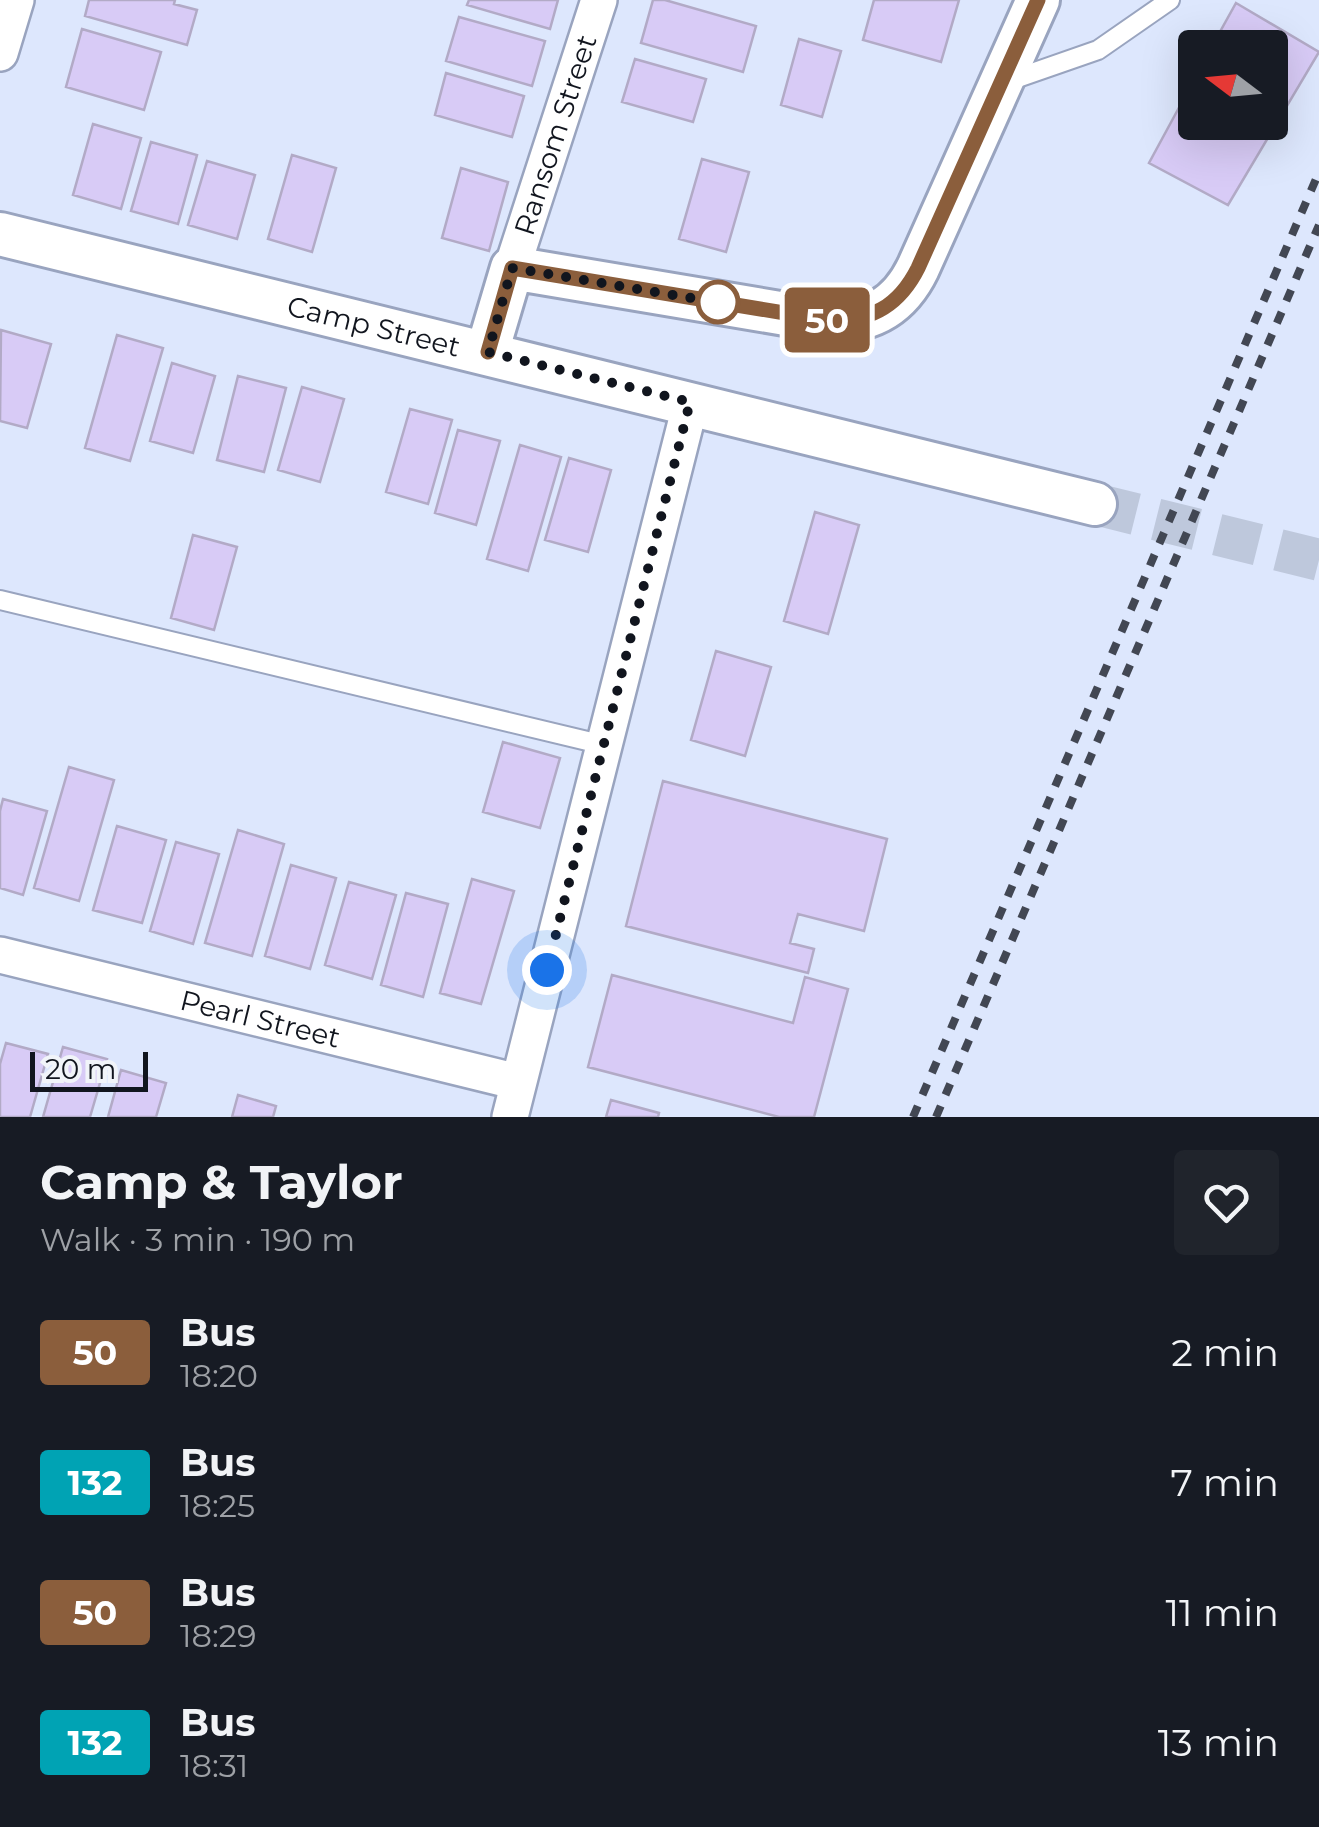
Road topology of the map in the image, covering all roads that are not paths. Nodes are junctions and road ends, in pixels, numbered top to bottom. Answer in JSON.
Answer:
{"nodes":[{"id":1,"x":16,"y":0,"type":"edge"},
{"id":2,"x":599,"y":0,"type":"edge"},
{"id":3,"x":1038,"y":0,"type":"edge"},
{"id":4,"x":1170,"y":0,"type":"edge"},
{"id":5,"x":0,"y":54,"type":"edge"},
{"id":6,"x":1001,"y":84,"type":"junction"},
{"id":7,"x":0,"y":234,"type":"edge"},
{"id":8,"x":512,"y":268,"type":"junction"},
{"id":9,"x":488,"y":352,"type":"junction"},
{"id":10,"x":690,"y":402,"type":"junction"},
{"id":11,"x":1095,"y":504,"type":"tunnel mouth"},
{"id":12,"x":0,"y":600,"type":"edge"},
{"id":13,"x":604,"y":745,"type":"junction"},
{"id":14,"x":0,"y":956,"type":"edge"},
{"id":15,"x":518,"y":1082,"type":"junction"},
{"id":16,"x":510,"y":1117,"type":"edge"}],
"edges":[{"from":1,"to":5,"type":"street"},
{"from":2,"to":8,"type":"street","name":"Ransom Street"},
{"from":3,"to":6,"type":"street"},
{"from":4,"to":6,"type":"lane"},
{"from":6,"to":8,"type":"street"},
{"from":7,"to":9,"type":"street","name":"Camp Street"},
{"from":8,"to":9,"type":"street"},
{"from":9,"to":10,"type":"street","name":"Camp Street"},
{"from":10,"to":11,"type":"street","name":"Camp Street"},
{"from":10,"to":13,"type":"street"},
{"from":12,"to":13,"type":"lane"},
{"from":13,"to":15,"type":"street"},
{"from":14,"to":15,"type":"street","name":"Pearl Street"},
{"from":15,"to":16,"type":"street"}]}
